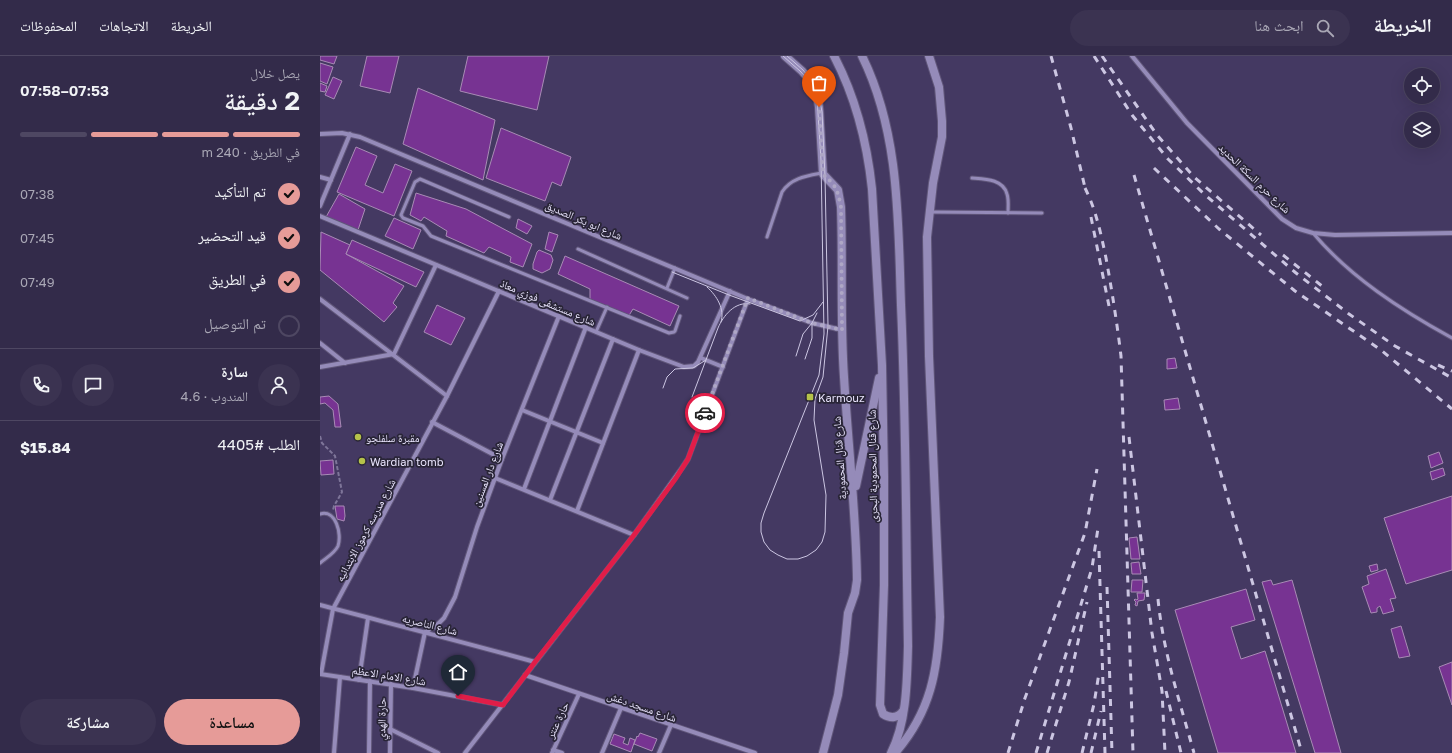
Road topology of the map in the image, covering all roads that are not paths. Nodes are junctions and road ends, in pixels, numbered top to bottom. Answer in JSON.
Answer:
{"nodes":[{"id":1,"x":785,"y":56,"type":"edge"},
{"id":2,"x":834,"y":56,"type":"edge"},
{"id":3,"x":862,"y":56,"type":"edge"},
{"id":4,"x":929,"y":56,"type":"edge"},
{"id":5,"x":1132,"y":56,"type":"edge"},
{"id":6,"x":320,"y":134,"type":"edge"},
{"id":7,"x":350,"y":134,"type":"junction"},
{"id":8,"x":823,"y":174,"type":"junction"},
{"id":9,"x":320,"y":177,"type":"edge"},
{"id":10,"x":972,"y":178,"type":"dead end"},
{"id":11,"x":331,"y":180,"type":"junction"},
{"id":12,"x":320,"y":206,"type":"edge"},
{"id":13,"x":929,"y":212,"type":"junction"},
{"id":14,"x":1008,"y":213,"type":"junction"},
{"id":15,"x":1042,"y":213,"type":"dead end"},
{"id":16,"x":320,"y":216,"type":"edge"},
{"id":17,"x":509,"y":217,"type":"dead end"},
{"id":18,"x":1313,"y":233,"type":"junction"},
{"id":19,"x":1452,"y":233,"type":"edge"},
{"id":20,"x":767,"y":237,"type":"dead end"},
{"id":21,"x":578,"y":249,"type":"dead end"},
{"id":22,"x":436,"y":266,"type":"junction"},
{"id":23,"x":676,"y":268,"type":"junction"},
{"id":24,"x":667,"y":288,"type":"junction"},
{"id":25,"x":499,"y":291,"type":"junction"},
{"id":26,"x":730,"y":291,"type":"junction"},
{"id":27,"x":320,"y":298,"type":"edge"},
{"id":28,"x":688,"y":298,"type":"dead end"},
{"id":29,"x":748,"y":298,"type":"junction"},
{"id":30,"x":607,"y":307,"type":"junction"},
{"id":31,"x":559,"y":316,"type":"junction"},
{"id":32,"x":680,"y":316,"type":"dead end"},
{"id":33,"x":586,"y":327,"type":"junction"},
{"id":34,"x":842,"y":330,"type":"junction"},
{"id":35,"x":596,"y":332,"type":"junction"},
{"id":36,"x":1452,"y":338,"type":"edge"},
{"id":37,"x":613,"y":339,"type":"junction"},
{"id":38,"x":320,"y":343,"type":"edge"},
{"id":39,"x":639,"y":350,"type":"junction"},
{"id":40,"x":394,"y":354,"type":"junction"},
{"id":41,"x":701,"y":358,"type":"junction"},
{"id":42,"x":345,"y":363,"type":"junction"},
{"id":43,"x":882,"y":365,"type":"junction"},
{"id":44,"x":320,"y":367,"type":"edge"},
{"id":45,"x":722,"y":367,"type":"junction"},
{"id":46,"x":447,"y":396,"type":"junction"},
{"id":47,"x":522,"y":410,"type":"junction"},
{"id":48,"x":550,"y":421,"type":"junction"},
{"id":49,"x":432,"y":422,"type":"junction"},
{"id":50,"x":577,"y":432,"type":"junction"},
{"id":51,"x":603,"y":443,"type":"junction"},
{"id":52,"x":502,"y":459,"type":"junction"},
{"id":53,"x":495,"y":478,"type":"junction"},
{"id":54,"x":524,"y":489,"type":"junction"},
{"id":55,"x":854,"y":496,"type":"junction"},
{"id":56,"x":550,"y":500,"type":"junction"},
{"id":57,"x":577,"y":511,"type":"junction"},
{"id":58,"x":320,"y":514,"type":"edge"},
{"id":59,"x":634,"y":535,"type":"junction"},
{"id":60,"x":320,"y":563,"type":"edge"},
{"id":61,"x":320,"y":605,"type":"edge"},
{"id":62,"x":333,"y":609,"type":"junction"},
{"id":63,"x":368,"y":618,"type":"junction"},
{"id":64,"x":425,"y":632,"type":"junction"},
{"id":65,"x":535,"y":662,"type":"junction"},
{"id":66,"x":320,"y":674,"type":"edge"},
{"id":67,"x":525,"y":675,"type":"junction"},
{"id":68,"x":340,"y":677,"type":"junction"},
{"id":69,"x":359,"y":680,"type":"junction"},
{"id":70,"x":370,"y":681,"type":"junction"},
{"id":71,"x":391,"y":684,"type":"junction"},
{"id":72,"x":413,"y":688,"type":"junction"},
{"id":73,"x":579,"y":694,"type":"junction"},
{"id":74,"x":503,"y":705,"type":"junction"},
{"id":75,"x":621,"y":708,"type":"junction"},
{"id":76,"x":903,"y":711,"type":"junction"},
{"id":77,"x":670,"y":725,"type":"junction"},
{"id":78,"x":390,"y":729,"type":"junction"},
{"id":79,"x":552,"y":751,"type":"edge"},
{"id":80,"x":334,"y":753,"type":"edge"},
{"id":81,"x":369,"y":753,"type":"edge"},
{"id":82,"x":390,"y":753,"type":"edge"},
{"id":83,"x":438,"y":753,"type":"edge"},
{"id":84,"x":465,"y":753,"type":"edge"},
{"id":85,"x":562,"y":753,"type":"edge"},
{"id":86,"x":602,"y":753,"type":"edge"},
{"id":87,"x":659,"y":753,"type":"edge"},
{"id":88,"x":754,"y":753,"type":"edge"},
{"id":89,"x":823,"y":753,"type":"edge"},
{"id":90,"x":891,"y":753,"type":"edge"},
{"id":91,"x":895,"y":753,"type":"edge"}],
"edges":[{"from":1,"to":8,"type":"main road"},
{"from":2,"to":43,"type":"main road","name":"شارع قنال المحمودية البحرى"},
{"from":3,"to":76,"type":"main road"},
{"from":4,"to":13,"type":"main road"},
{"from":5,"to":18,"type":"street","name":"شارع حرم السكة الحديد"},
{"from":6,"to":7,"type":"street","name":"شارع ابو بكر الصديق"},
{"from":7,"to":11,"type":"street"},
{"from":7,"to":23,"type":"street","name":"شارع ابو بكر الصديق"},
{"from":8,"to":20,"type":"lane"},
{"from":8,"to":34,"type":"main road","name":"شارع قنال المحمودية"},
{"from":9,"to":11,"type":"street"},
{"from":10,"to":14,"type":"lane"},
{"from":11,"to":12,"type":"street"},
{"from":13,"to":14,"type":"lane"},
{"from":13,"to":91,"type":"main road"},
{"from":14,"to":15,"type":"lane"},
{"from":16,"to":22,"type":"street","name":"شارع مستشفى فوزي معاذ"},
{"from":17,"to":30,"type":"lane"},
{"from":18,"to":19,"type":"street","name":"شارع حرم السكة الحديد"},
{"from":18,"to":36,"type":"lane"},
{"from":21,"to":24,"type":"lane"},
{"from":22,"to":25,"type":"street","name":"شارع مستشفى فوزي معاذ"},
{"from":22,"to":40,"type":"street"},
{"from":23,"to":24,"type":"lane"},
{"from":23,"to":26,"type":"street","name":"شارع ابو بكر الصديق"},
{"from":24,"to":28,"type":"lane"},
{"from":25,"to":31,"type":"street","name":"شارع مستشفى فوزي معاذ"},
{"from":25,"to":46,"type":"street","name":"شارع مدرسه كرموز الابتدائيه"},
{"from":26,"to":29,"type":"street","name":"شارع ابو بكر الصديق"},
{"from":26,"to":41,"type":"street"},
{"from":27,"to":40,"type":"street"},
{"from":29,"to":34,"type":"street","name":"شارع ابو بكر الصديق"},
{"from":29,"to":45,"type":"street"},
{"from":30,"to":32,"type":"lane"},
{"from":30,"to":35,"type":"lane"},
{"from":31,"to":33,"type":"street","name":"شارع مستشفى فوزي معاذ"},
{"from":31,"to":47,"type":"street","name":"شارع دار المسنين"},
{"from":33,"to":35,"type":"street","name":"شارع مستشفى فوزي معاذ"},
{"from":33,"to":48,"type":"street"},
{"from":34,"to":55,"type":"main road","name":"شارع قنال المحمودية"},
{"from":35,"to":37,"type":"street","name":"شارع مستشفى فوزي معاذ"},
{"from":37,"to":39,"type":"street","name":"شارع مستشفى فوزي معاذ"},
{"from":37,"to":50,"type":"street"},
{"from":38,"to":42,"type":"street"},
{"from":39,"to":41,"type":"street","name":"شارع مستشفى فوزي معاذ"},
{"from":39,"to":51,"type":"street"},
{"from":40,"to":42,"type":"street"},
{"from":40,"to":46,"type":"street"},
{"from":41,"to":45,"type":"street"},
{"from":42,"to":44,"type":"street"},
{"from":43,"to":55,"type":"main road"},
{"from":43,"to":76,"type":"main road","name":"شارع قنال المحمودية البحرى"},
{"from":45,"to":59,"type":"street"},
{"from":46,"to":49,"type":"street","name":"شارع مدرسه كرموز الابتدائيه"},
{"from":47,"to":48,"type":"street"},
{"from":47,"to":52,"type":"street","name":"شارع دار المسنين"},
{"from":48,"to":50,"type":"street"},
{"from":48,"to":54,"type":"street"},
{"from":49,"to":52,"type":"street"},
{"from":49,"to":62,"type":"street","name":"شارع مدرسه كرموز الابتدائيه"},
{"from":50,"to":51,"type":"street"},
{"from":50,"to":56,"type":"street"},
{"from":51,"to":57,"type":"street"},
{"from":52,"to":53,"type":"street","name":"شارع دار المسنين"},
{"from":53,"to":54,"type":"street"},
{"from":53,"to":64,"type":"street","name":"شارع دار المسنين"},
{"from":54,"to":56,"type":"street"},
{"from":55,"to":89,"type":"main road","name":"شارع قنال المحمودية"},
{"from":56,"to":57,"type":"street"},
{"from":57,"to":59,"type":"street"},
{"from":58,"to":60,"type":"lane"},
{"from":59,"to":65,"type":"street"},
{"from":61,"to":62,"type":"street","name":"شارع الناصريه"},
{"from":62,"to":63,"type":"street","name":"شارع الناصريه"},
{"from":62,"to":66,"type":"street","name":"شارع مدرسه كرموز الابتدائيه"},
{"from":63,"to":64,"type":"street","name":"شارع الناصريه"},
{"from":63,"to":69,"type":"street"},
{"from":64,"to":65,"type":"street","name":"شارع الناصريه"},
{"from":64,"to":72,"type":"street"},
{"from":65,"to":67,"type":"street"},
{"from":66,"to":68,"type":"street","name":"شارع الامام الاعظم"},
{"from":67,"to":73,"type":"street","name":"شارع مسجد دغش"},
{"from":67,"to":74,"type":"street"},
{"from":68,"to":69,"type":"street","name":"شارع الامام الاعظم"},
{"from":68,"to":80,"type":"street"},
{"from":69,"to":70,"type":"street","name":"شارع الامام الاعظم"},
{"from":70,"to":71,"type":"street","name":"شارع الامام الاعظم"},
{"from":70,"to":81,"type":"street"},
{"from":71,"to":72,"type":"street","name":"شارع الامام الاعظم"},
{"from":71,"to":78,"type":"street","name":"حارة الهدي"},
{"from":72,"to":74,"type":"street","name":"شارع الامام الاعظم"},
{"from":73,"to":75,"type":"street","name":"شارع مسجد دغش"},
{"from":73,"to":79,"type":"street","name":"حارة عنتر"},
{"from":74,"to":84,"type":"street"},
{"from":75,"to":77,"type":"street","name":"شارع مسجد دغش"},
{"from":75,"to":86,"type":"street"},
{"from":76,"to":90,"type":"main road"},
{"from":77,"to":87,"type":"street"},
{"from":77,"to":88,"type":"street","name":"شارع مسجد دغش"},
{"from":78,"to":82,"type":"street","name":"حارة الهدي"},
{"from":78,"to":83,"type":"street"},
{"from":79,"to":85,"type":"street"}]}
